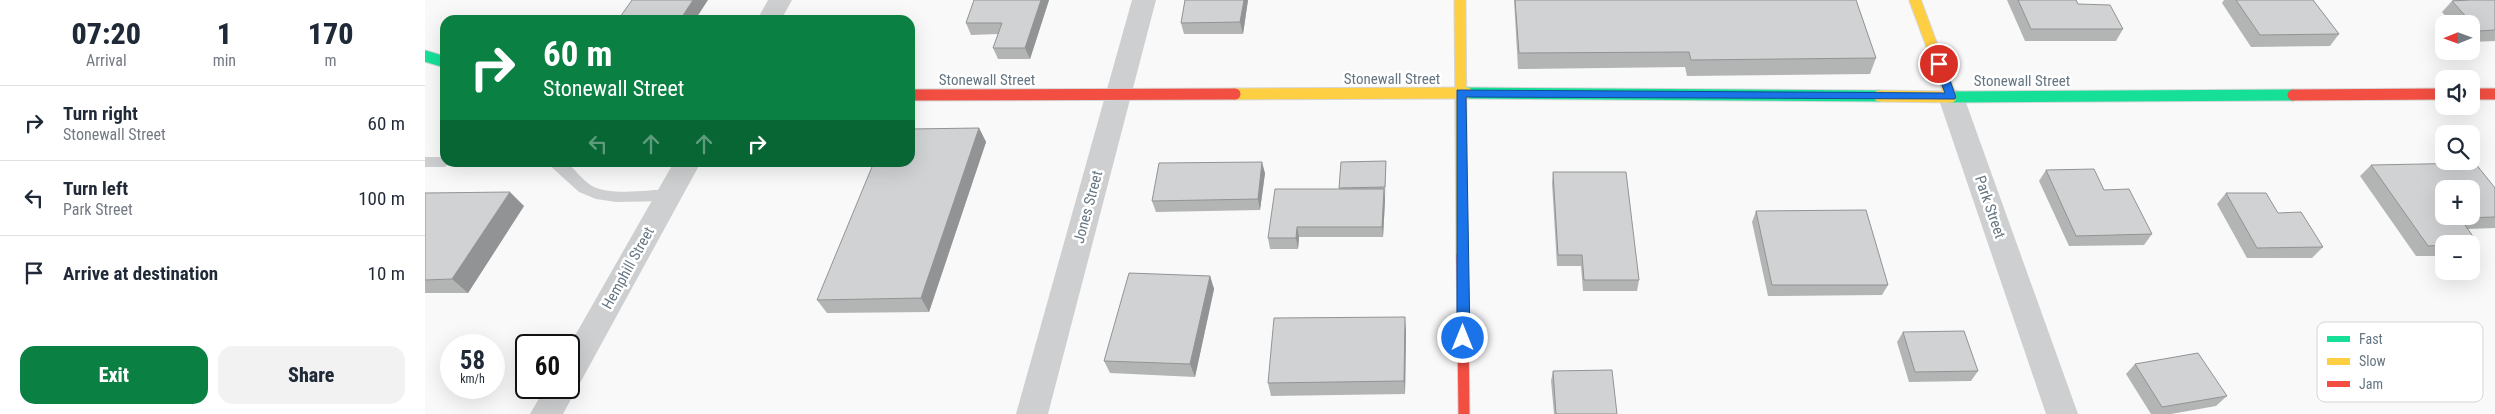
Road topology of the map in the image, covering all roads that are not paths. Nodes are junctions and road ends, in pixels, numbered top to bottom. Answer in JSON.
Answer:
{"nodes":[{"id":1,"x":780,"y":0,"type":"edge"},
{"id":2,"x":1144,"y":0,"type":"edge"},
{"id":3,"x":1460,"y":0,"type":"edge"},
{"id":4,"x":1915,"y":0,"type":"edge"},
{"id":5,"x":772,"y":15,"type":"edge"},
{"id":6,"x":425,"y":56,"type":"edge"},
{"id":7,"x":440,"y":60,"type":"edge"},
{"id":8,"x":1461,"y":93,"type":"junction"},
{"id":9,"x":2435,"y":94,"type":"edge"},
{"id":10,"x":2480,"y":94,"type":"edge"},
{"id":11,"x":2495,"y":94,"type":"edge"},
{"id":12,"x":915,"y":95,"type":"edge"},
{"id":13,"x":1119,"y":96,"type":"junction"},
{"id":14,"x":1951,"y":97,"type":"junction"},
{"id":15,"x":425,"y":162,"type":"edge"},
{"id":16,"x":440,"y":162,"type":"edge"},
{"id":17,"x":563,"y":167,"type":"edge"},
{"id":18,"x":685,"y":167,"type":"edge"},
{"id":19,"x":670,"y":195,"type":"junction"},
{"id":20,"x":580,"y":355,"type":"edge"},
{"id":21,"x":555,"y":399,"type":"edge"},
{"id":22,"x":546,"y":414,"type":"edge"},
{"id":23,"x":1032,"y":414,"type":"edge"},
{"id":24,"x":1464,"y":414,"type":"edge"},
{"id":25,"x":2062,"y":414,"type":"edge"}],
"edges":[{"from":1,"to":5,"type":"street"},
{"from":2,"to":13,"type":"street","name":"Jones Street"},
{"from":3,"to":8,"type":"main road"},
{"from":4,"to":14,"type":"main road","name":"Park Street"},
{"from":6,"to":7,"type":"main road"},
{"from":8,"to":13,"type":"main road","name":"Stonewall Street"},
{"from":8,"to":14,"type":"main road","name":"Stonewall Street"},
{"from":8,"to":24,"type":"main road"},
{"from":9,"to":14,"type":"main road","name":"Stonewall Street"},
{"from":10,"to":11,"type":"main road"},
{"from":12,"to":13,"type":"main road","name":"Stonewall Street"},
{"from":13,"to":23,"type":"street","name":"Jones Street"},
{"from":14,"to":25,"type":"street","name":"Park Street"},
{"from":15,"to":16,"type":"lane"},
{"from":17,"to":19,"type":"lane"},
{"from":18,"to":19,"type":"street","name":"Hemphill Street"},
{"from":19,"to":20,"type":"street","name":"Hemphill Street"},
{"from":21,"to":22,"type":"street"}]}
